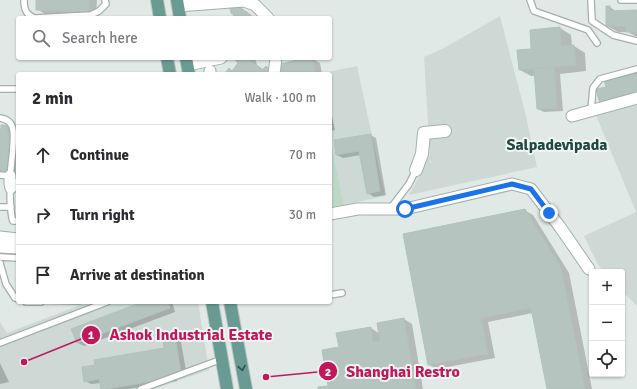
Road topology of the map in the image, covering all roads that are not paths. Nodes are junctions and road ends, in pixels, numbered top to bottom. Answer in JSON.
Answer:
{"nodes":[{"id":1,"x":24,"y":0,"type":"edge"},
{"id":2,"x":105,"y":0,"type":"edge"},
{"id":3,"x":157,"y":0,"type":"edge"},
{"id":4,"x":530,"y":0,"type":"edge"},
{"id":5,"x":591,"y":0,"type":"edge"},
{"id":6,"x":621,"y":0,"type":"edge"},
{"id":7,"x":637,"y":0,"type":"edge"},
{"id":8,"x":178,"y":8,"type":"edge"},
{"id":9,"x":31,"y":16,"type":"edge"},
{"id":10,"x":72,"y":16,"type":"edge"},
{"id":11,"x":160,"y":16,"type":"edge"},
{"id":12,"x":266,"y":16,"type":"edge"},
{"id":13,"x":637,"y":41,"type":"edge"},
{"id":14,"x":597,"y":43,"type":"dead end"},
{"id":15,"x":167,"y":60,"type":"edge"},
{"id":16,"x":213,"y":60,"type":"edge"},
{"id":17,"x":276,"y":60,"type":"edge"},
{"id":18,"x":188,"y":66,"type":"edge"},
{"id":19,"x":637,"y":69,"type":"edge"},
{"id":20,"x":170,"y":72,"type":"edge"},
{"id":21,"x":274,"y":72,"type":"edge"},
{"id":22,"x":0,"y":89,"type":"edge"},
{"id":23,"x":16,"y":89,"type":"edge"},
{"id":24,"x":637,"y":98,"type":"edge"},
{"id":25,"x":591,"y":110,"type":"junction"},
{"id":26,"x":572,"y":116,"type":"dead end"},
{"id":27,"x":0,"y":118,"type":"edge"},
{"id":28,"x":444,"y":131,"type":"dead end"},
{"id":29,"x":416,"y":170,"type":"joint"},
{"id":30,"x":10,"y":180,"type":"edge"},
{"id":31,"x":0,"y":207,"type":"edge"},
{"id":32,"x":11,"y":207,"type":"junction"},
{"id":33,"x":389,"y":209,"type":"junction"},
{"id":34,"x":332,"y":214,"type":"edge"},
{"id":35,"x":16,"y":221,"type":"edge"},
{"id":36,"x":0,"y":237,"type":"edge"},
{"id":37,"x":16,"y":239,"type":"edge"},
{"id":38,"x":0,"y":247,"type":"edge"},
{"id":39,"x":16,"y":248,"type":"edge"},
{"id":40,"x":0,"y":257,"type":"edge"},
{"id":41,"x":16,"y":258,"type":"edge"},
{"id":42,"x":0,"y":263,"type":"edge"},
{"id":43,"x":588,"y":269,"type":"dead end"},
{"id":44,"x":342,"y":293,"type":"dead end"},
{"id":45,"x":332,"y":295,"type":"edge"},
{"id":46,"x":16,"y":298,"type":"edge"},
{"id":47,"x":102,"y":304,"type":"edge"},
{"id":48,"x":212,"y":304,"type":"edge"},
{"id":49,"x":230,"y":304,"type":"edge"},
{"id":50,"x":0,"y":343,"type":"edge"},
{"id":51,"x":222,"y":359,"type":"junction"},
{"id":52,"x":141,"y":389,"type":"edge"},
{"id":53,"x":227,"y":389,"type":"edge"},
{"id":54,"x":246,"y":389,"type":"edge"}],
"edges":[{"from":1,"to":9,"type":"lane"},
{"from":2,"to":10,"type":"lane"},
{"from":3,"to":11,"type":"main road"},
{"from":4,"to":14,"type":"lane"},
{"from":5,"to":13,"type":"lane"},
{"from":6,"to":7,"type":"lane"},
{"from":8,"to":12,"type":"street"},
{"from":15,"to":20,"type":"main road"},
{"from":16,"to":18,"type":"street"},
{"from":17,"to":21,"type":"street"},
{"from":19,"to":25,"type":"lane"},
{"from":22,"to":23,"type":"lane"},
{"from":24,"to":25,"type":"street"},
{"from":25,"to":26,"type":"street"},
{"from":27,"to":30,"type":"lane"},
{"from":28,"to":29,"type":"street"},
{"from":29,"to":33,"type":"lane"},
{"from":30,"to":32,"type":"lane"},
{"from":31,"to":32,"type":"lane"},
{"from":32,"to":35,"type":"lane"},
{"from":33,"to":34,"type":"street"},
{"from":33,"to":43,"type":"street"},
{"from":36,"to":37,"type":"street"},
{"from":38,"to":39,"type":"street"},
{"from":40,"to":41,"type":"lane"},
{"from":42,"to":46,"type":"lane"},
{"from":44,"to":45,"type":"lane"},
{"from":47,"to":50,"type":"lane"},
{"from":48,"to":51,"type":"main road"},
{"from":49,"to":54,"type":"main road","one_way":true},
{"from":51,"to":52,"type":"lane"},
{"from":51,"to":53,"type":"main road"}]}
